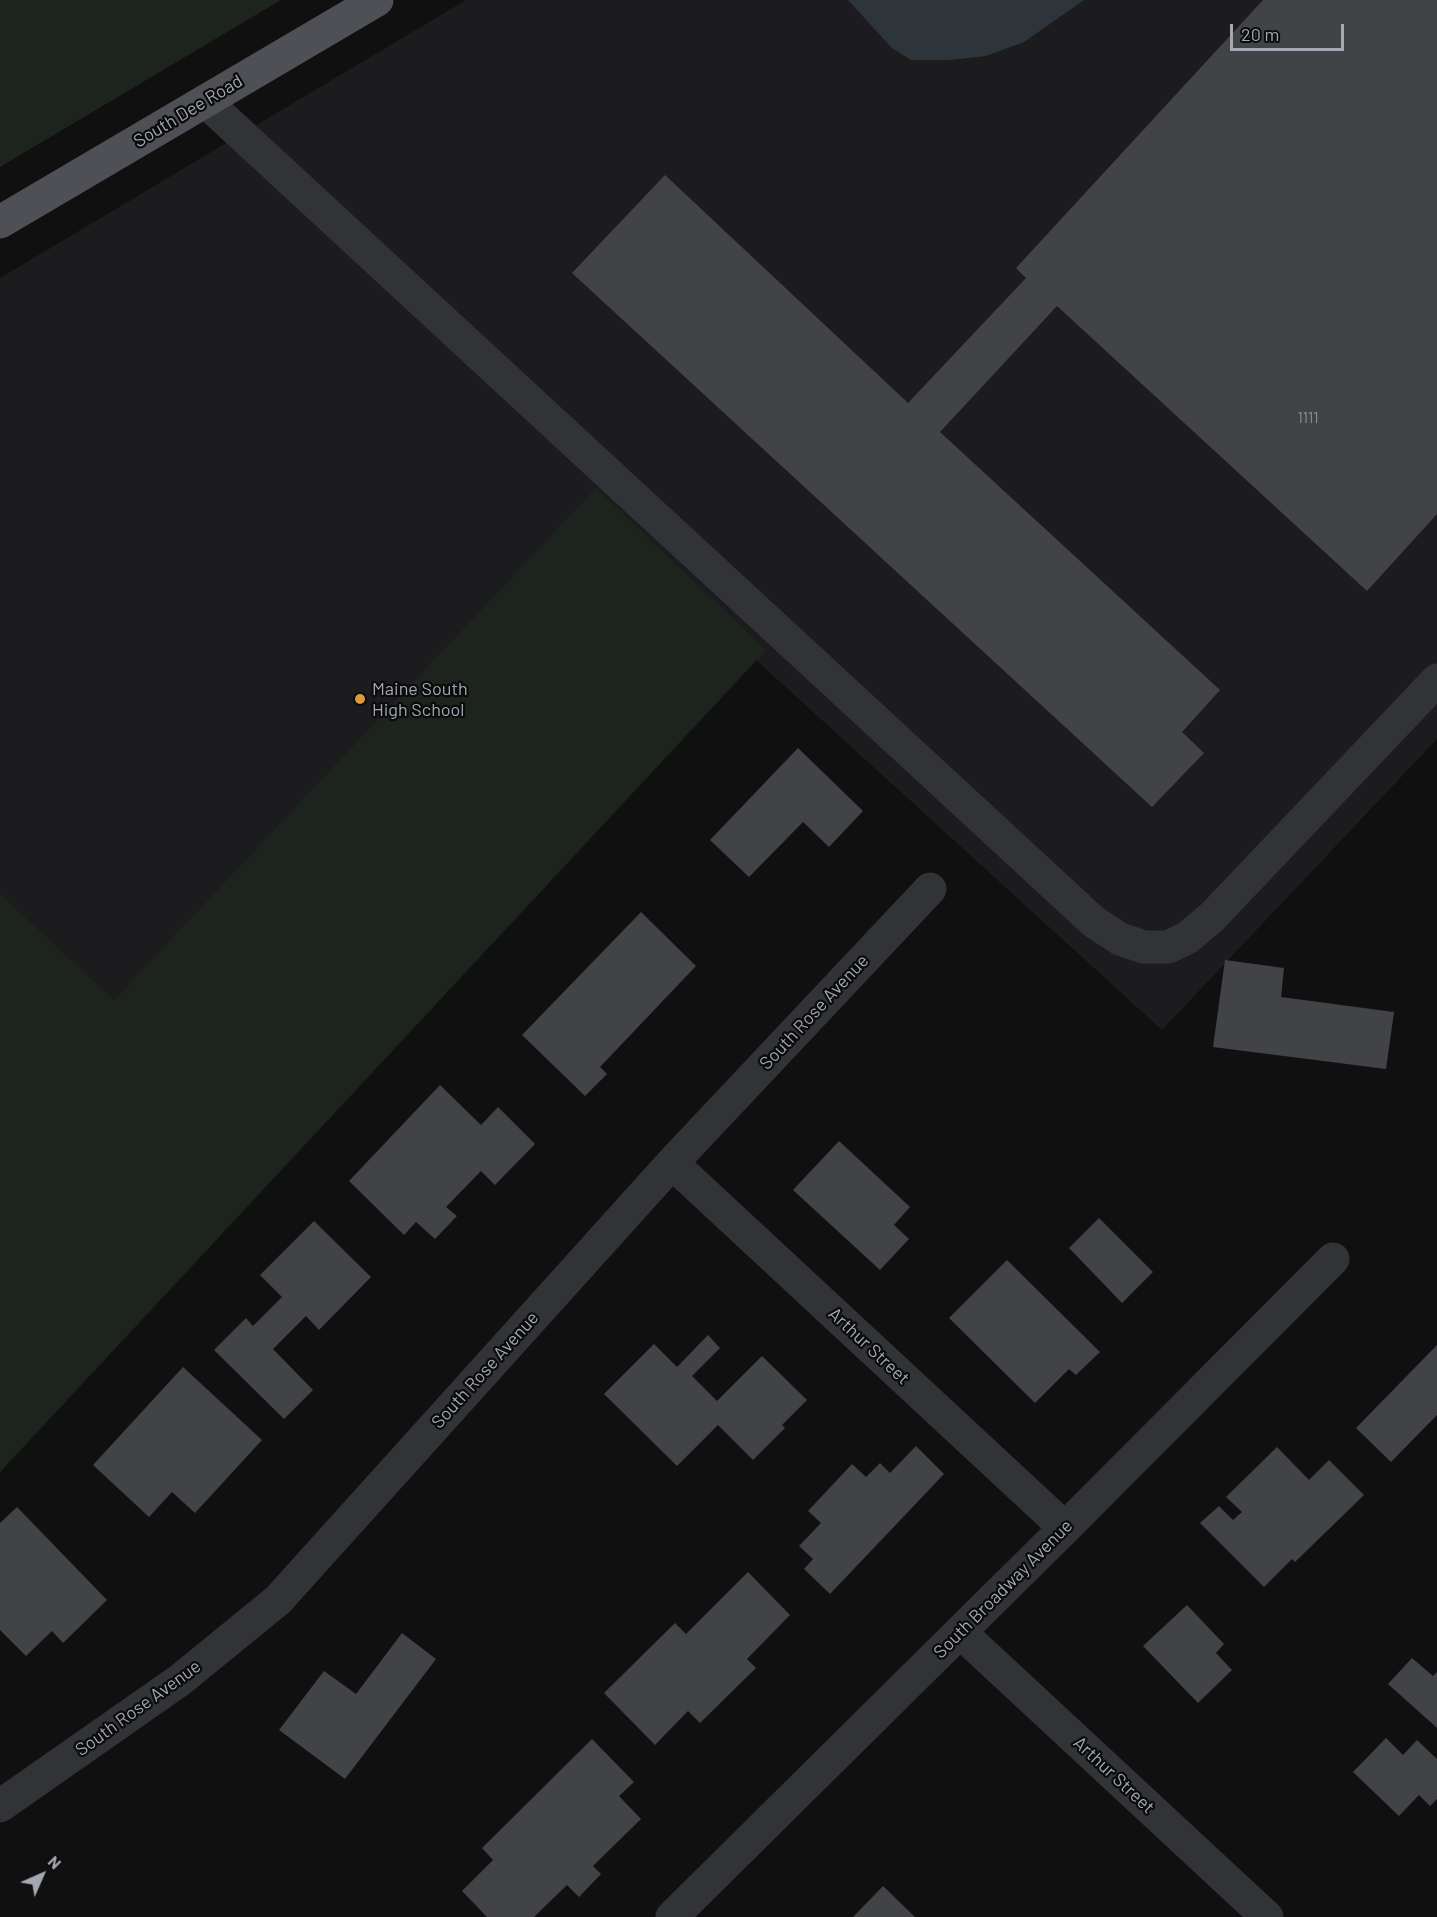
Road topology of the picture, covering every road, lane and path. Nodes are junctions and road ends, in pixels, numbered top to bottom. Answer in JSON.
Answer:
{"nodes":[{"id":1,"x":376,"y":0,"type":"edge"},
{"id":2,"x":205,"y":101,"type":"junction"},
{"id":3,"x":0,"y":222,"type":"edge"},
{"id":4,"x":1437,"y":680,"type":"edge"},
{"id":5,"x":930,"y":889,"type":"dead end"},
{"id":6,"x":672,"y":1163,"type":"junction"},
{"id":7,"x":1332,"y":1259,"type":"dead end"},
{"id":8,"x":1065,"y":1528,"type":"junction"},
{"id":9,"x":960,"y":1632,"type":"junction"},
{"id":10,"x":0,"y":1806,"type":"edge"},
{"id":11,"x":672,"y":1917,"type":"edge"},
{"id":12,"x":1267,"y":1917,"type":"edge"}],
"edges":[{"from":1,"to":2,"type":"main road","name":"South Dee Road"},
{"from":2,"to":3,"type":"main road","name":"South Dee Road"},
{"from":2,"to":4,"type":"street"},
{"from":5,"to":6,"type":"street","name":"South Rose Avenue"},
{"from":6,"to":8,"type":"street","name":"Arthur Street"},
{"from":6,"to":10,"type":"street","name":"South Rose Avenue"},
{"from":7,"to":8,"type":"street","name":"South Broadway Avenue"},
{"from":8,"to":9,"type":"street","name":"South Broadway Avenue"},
{"from":9,"to":11,"type":"street","name":"South Broadway Avenue"},
{"from":9,"to":12,"type":"street","name":"Arthur Street"}]}
